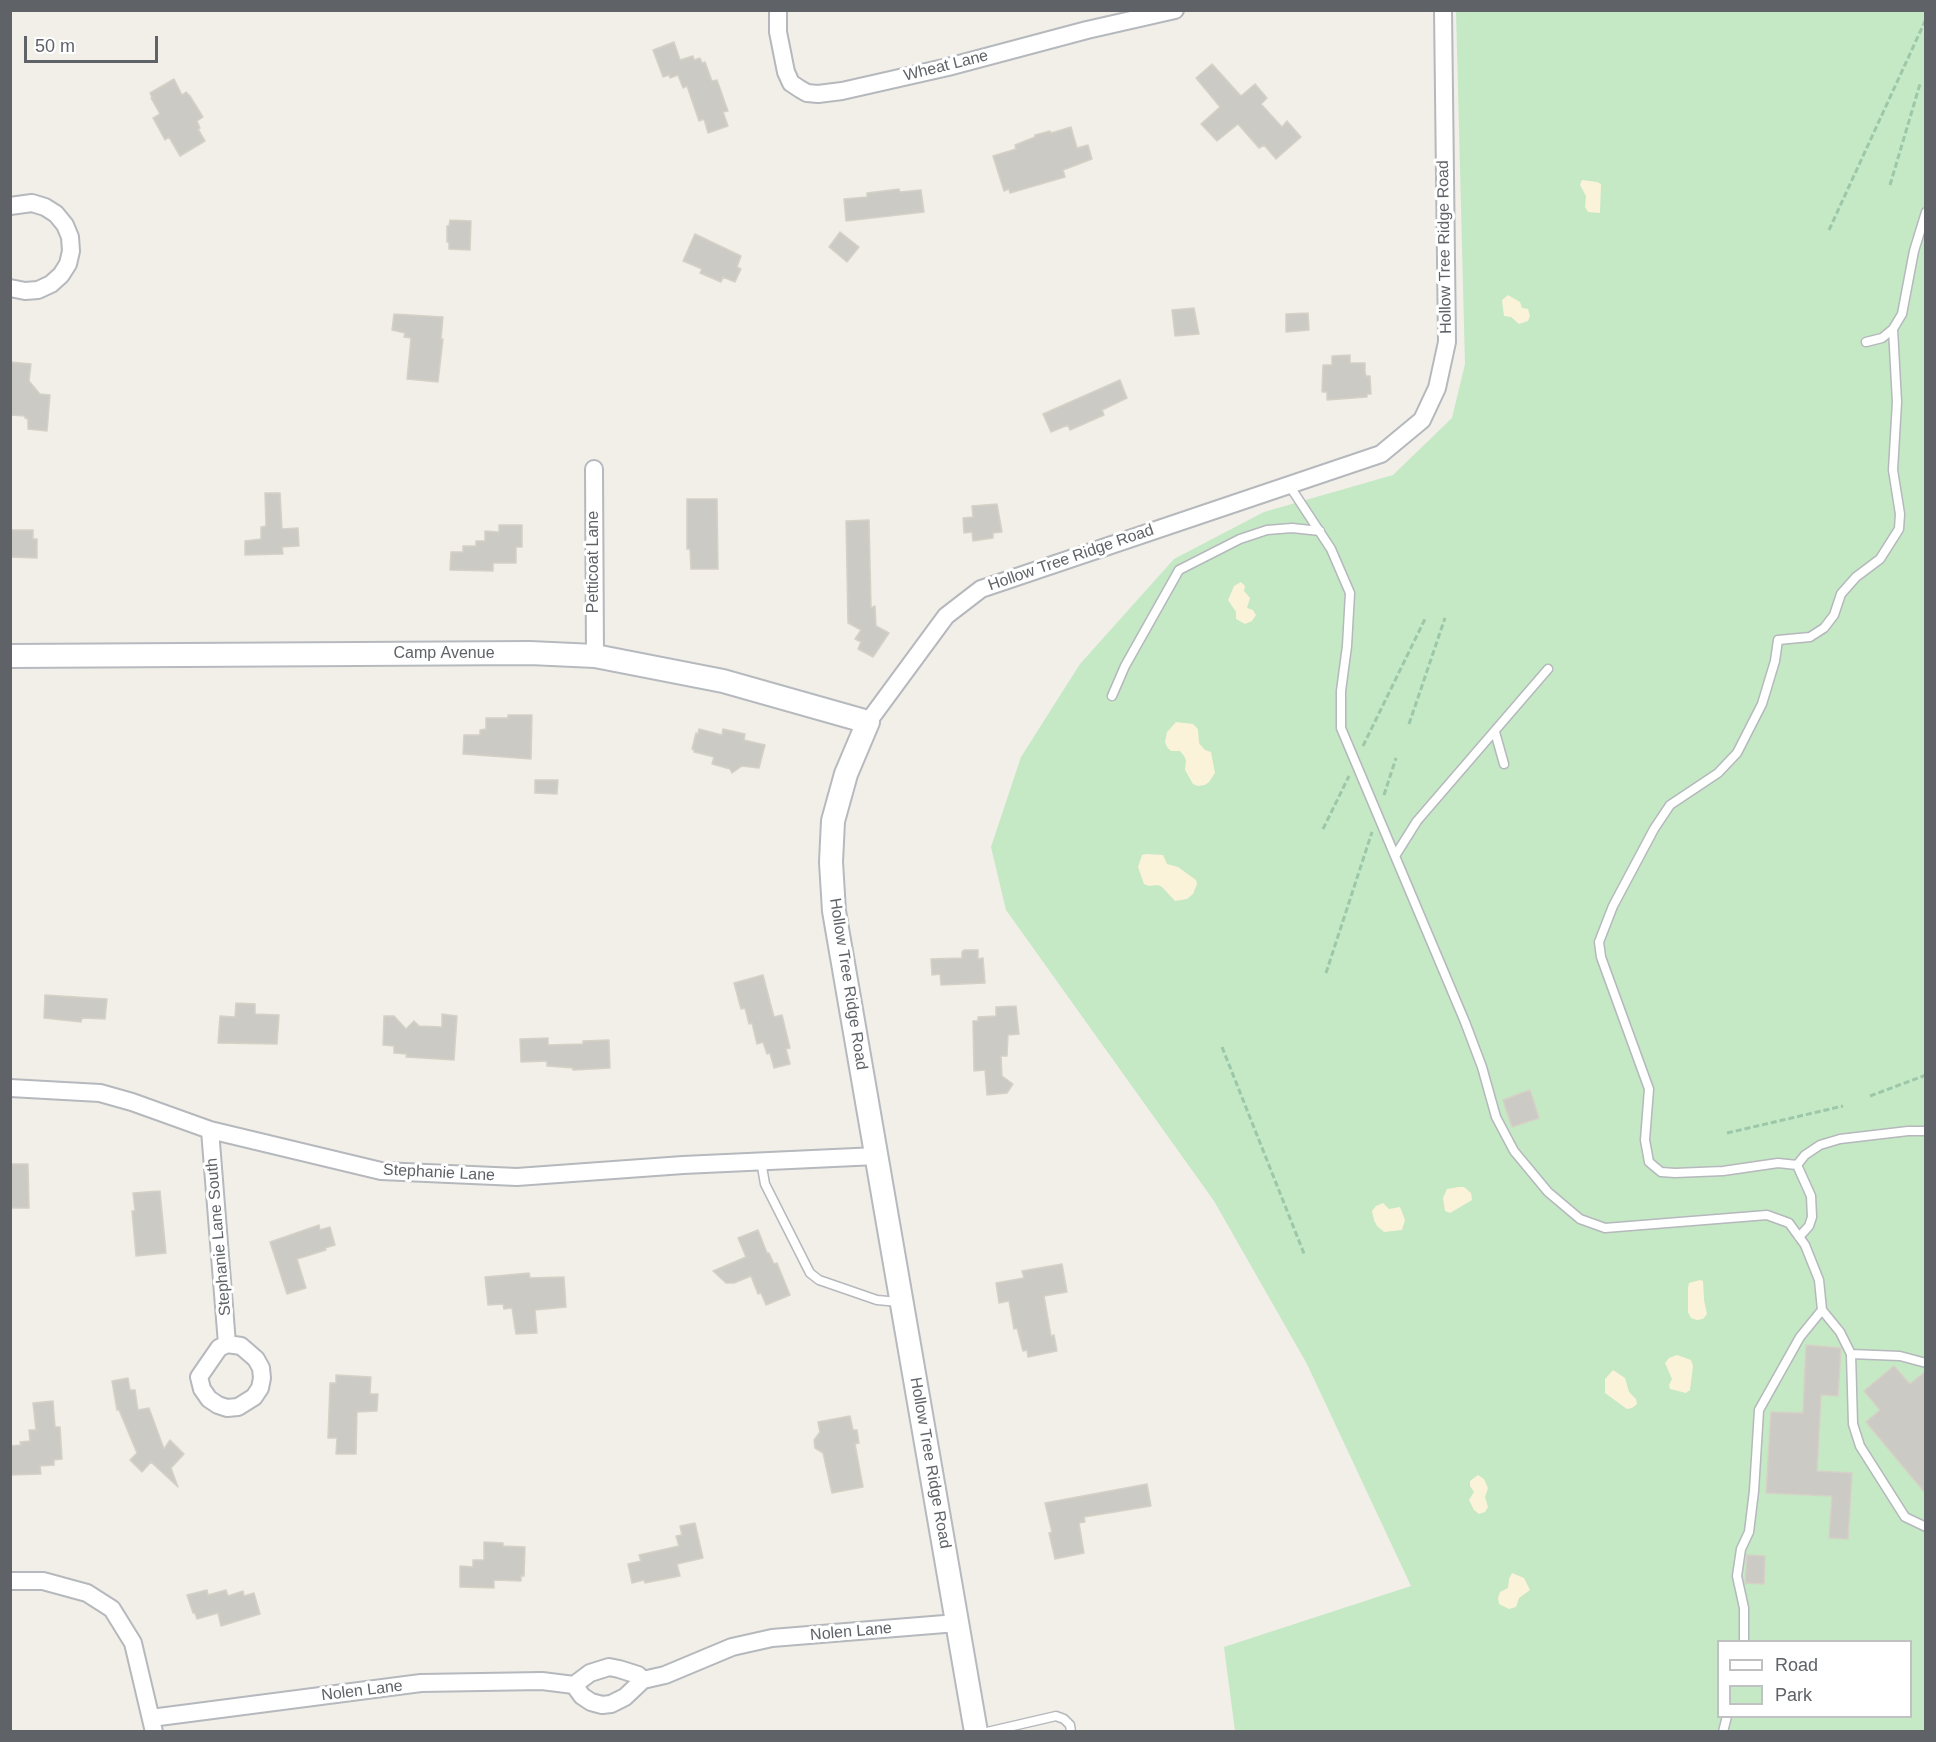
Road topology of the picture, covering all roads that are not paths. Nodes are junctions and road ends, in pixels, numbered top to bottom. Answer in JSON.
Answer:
{"nodes":[{"id":1,"x":778,"y":10,"type":"edge"},
{"id":2,"x":1175,"y":10,"type":"edge"},
{"id":3,"x":1443,"y":10,"type":"edge"},
{"id":4,"x":10,"y":206,"type":"edge"},
{"id":5,"x":1926,"y":212,"type":"edge"},
{"id":6,"x":10,"y":288,"type":"edge"},
{"id":7,"x":1893,"y":329,"type":"junction"},
{"id":8,"x":1866,"y":342,"type":"dead end"},
{"id":9,"x":594,"y":469,"type":"dead end"},
{"id":10,"x":1289,"y":484,"type":"junction"},
{"id":11,"x":1320,"y":531,"type":"junction"},
{"id":12,"x":10,"y":656,"type":"edge"},
{"id":13,"x":594,"y":656,"type":"junction"},
{"id":14,"x":1548,"y":669,"type":"dead end"},
{"id":15,"x":1112,"y":696,"type":"dead end"},
{"id":16,"x":868,"y":722,"type":"junction"},
{"id":17,"x":1495,"y":732,"type":"junction"},
{"id":18,"x":1504,"y":764,"type":"dead end"},
{"id":19,"x":1395,"y":856,"type":"junction"},
{"id":20,"x":10,"y":1088,"type":"edge"},
{"id":21,"x":210,"y":1130,"type":"junction"},
{"id":22,"x":1926,"y":1131,"type":"edge"},
{"id":23,"x":877,"y":1156,"type":"junction"},
{"id":24,"x":761,"y":1161,"type":"junction"},
{"id":25,"x":1797,"y":1165,"type":"junction"},
{"id":26,"x":1799,"y":1237,"type":"junction"},
{"id":27,"x":902,"y":1302,"type":"junction"},
{"id":28,"x":1822,"y":1310,"type":"junction"},
{"id":29,"x":227,"y":1344,"type":"dead end"},
{"id":30,"x":1851,"y":1354,"type":"junction"},
{"id":31,"x":1926,"y":1363,"type":"edge"},
{"id":32,"x":1926,"y":1527,"type":"edge"},
{"id":33,"x":10,"y":1581,"type":"edge"},
{"id":34,"x":957,"y":1623,"type":"junction"},
{"id":35,"x":1744,"y":1640,"type":"edge"},
{"id":36,"x":643,"y":1680,"type":"junction"},
{"id":37,"x":574,"y":1685,"type":"junction"},
{"id":38,"x":153,"y":1725,"type":"edge"},
{"id":39,"x":975,"y":1731,"type":"edge"},
{"id":40,"x":987,"y":1731,"type":"edge"},
{"id":41,"x":1071,"y":1731,"type":"edge"}],
"edges":[{"from":1,"to":2,"type":"street","name":"Wheat Lane"},
{"from":3,"to":10,"type":"street","name":"Hollow Tree Ridge Road"},
{"from":4,"to":6,"type":"street"},
{"from":5,"to":7,"type":"lane"},
{"from":7,"to":8,"type":"lane"},
{"from":7,"to":25,"type":"lane"},
{"from":9,"to":13,"type":"street","name":"Petticoat Lane"},
{"from":10,"to":11,"type":"lane"},
{"from":10,"to":16,"type":"street","name":"Hollow Tree Ridge Road"},
{"from":11,"to":15,"type":"lane"},
{"from":11,"to":19,"type":"lane"},
{"from":12,"to":13,"type":"street","name":"Camp Avenue"},
{"from":13,"to":16,"type":"street","name":"Camp Avenue"},
{"from":14,"to":17,"type":"lane"},
{"from":16,"to":23,"type":"street","name":"Hollow Tree Ridge Road"},
{"from":17,"to":18,"type":"lane"},
{"from":17,"to":19,"type":"lane"},
{"from":19,"to":26,"type":"lane"},
{"from":20,"to":21,"type":"street","name":"Stephanie Lane"},
{"from":21,"to":24,"type":"street","name":"Stephanie Lane"},
{"from":21,"to":29,"type":"street","name":"Stephanie Lane South"},
{"from":22,"to":25,"type":"lane"},
{"from":23,"to":24,"type":"street","name":"Stephanie Lane"},
{"from":23,"to":27,"type":"street","name":"Hollow Tree Ridge Road"},
{"from":24,"to":27,"type":"lane"},
{"from":25,"to":26,"type":"lane"},
{"from":26,"to":28,"type":"lane"},
{"from":27,"to":34,"type":"street","name":"Hollow Tree Ridge Road"},
{"from":28,"to":30,"type":"lane"},
{"from":28,"to":35,"type":"lane"},
{"from":30,"to":31,"type":"lane"},
{"from":30,"to":32,"type":"lane"},
{"from":33,"to":38,"type":"street","name":"Nolen Lane"},
{"from":34,"to":36,"type":"street","name":"Nolen Lane"},
{"from":34,"to":39,"type":"street","name":"Hollow Tree Ridge Road"},
{"from":36,"to":37,"type":"street"},
{"from":36,"to":37,"type":"street","name":"Nolen Lane"},
{"from":37,"to":38,"type":"street","name":"Nolen Lane"},
{"from":40,"to":41,"type":"lane"}]}
